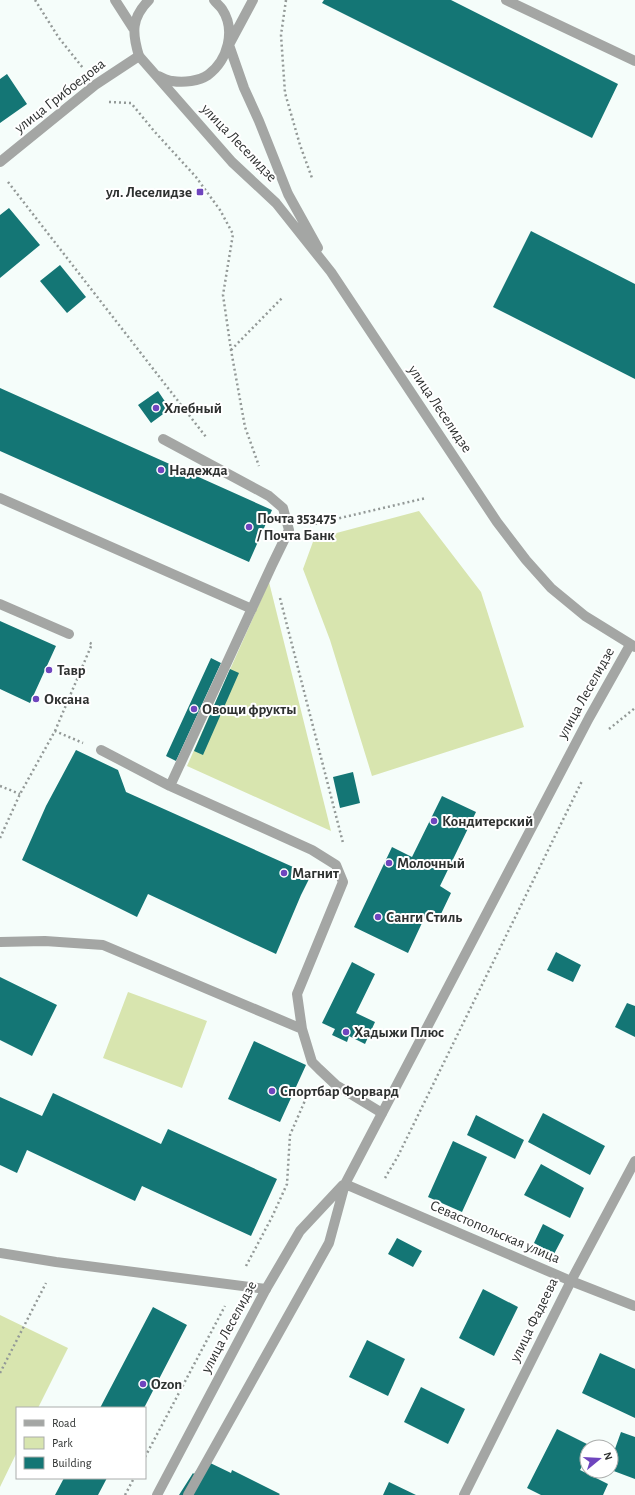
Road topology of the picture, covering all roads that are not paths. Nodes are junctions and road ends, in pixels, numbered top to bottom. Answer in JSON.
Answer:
{"nodes":[{"id":1,"x":115,"y":0,"type":"edge"},
{"id":2,"x":149,"y":0,"type":"edge"},
{"id":3,"x":214,"y":0,"type":"edge"},
{"id":4,"x":253,"y":0,"type":"edge"},
{"id":5,"x":506,"y":0,"type":"edge"},
{"id":6,"x":133,"y":28,"type":"junction"},
{"id":7,"x":229,"y":45,"type":"junction"},
{"id":8,"x":139,"y":56,"type":"junction"},
{"id":9,"x":635,"y":61,"type":"edge"},
{"id":10,"x":154,"y":74,"type":"junction"},
{"id":11,"x":0,"y":162,"type":"edge"},
{"id":12,"x":331,"y":272,"type":"junction"},
{"id":13,"x":163,"y":439,"type":"dead end"},
{"id":14,"x":0,"y":498,"type":"edge"},
{"id":15,"x":0,"y":604,"type":"edge"},
{"id":16,"x":252,"y":609,"type":"junction"},
{"id":17,"x":69,"y":634,"type":"road end"},
{"id":18,"x":633,"y":646,"type":"edge"},
{"id":19,"x":102,"y":750,"type":"road end"},
{"id":20,"x":170,"y":786,"type":"junction"},
{"id":21,"x":0,"y":942,"type":"edge"},
{"id":22,"x":302,"y":1029,"type":"junction"},
{"id":23,"x":382,"y":1113,"type":"junction"},
{"id":24,"x":635,"y":1161,"type":"edge"},
{"id":25,"x":345,"y":1184,"type":"junction"},
{"id":26,"x":0,"y":1253,"type":"edge"},
{"id":27,"x":570,"y":1281,"type":"junction"},
{"id":28,"x":266,"y":1289,"type":"junction"},
{"id":29,"x":635,"y":1306,"type":"edge"},
{"id":30,"x":157,"y":1495,"type":"edge"},
{"id":31,"x":188,"y":1495,"type":"edge"},
{"id":32,"x":464,"y":1495,"type":"edge"}],
"edges":[{"from":1,"to":6,"type":"street"},
{"from":2,"to":6,"type":"street"},
{"from":3,"to":7,"type":"street"},
{"from":4,"to":7,"type":"street"},
{"from":5,"to":9,"type":"street"},
{"from":6,"to":8,"type":"street"},
{"from":7,"to":10,"type":"street"},
{"from":7,"to":12,"type":"street","name":"улица Леселидзе"},
{"from":8,"to":10,"type":"street","name":"улица Леселидзе"},
{"from":8,"to":11,"type":"street","name":"улица Грибоедова"},
{"from":10,"to":12,"type":"street","name":"улица Леселидзе"},
{"from":12,"to":18,"type":"street","name":"улица Леселидзе"},
{"from":13,"to":16,"type":"street"},
{"from":14,"to":16,"type":"street"},
{"from":15,"to":17,"type":"street"},
{"from":16,"to":20,"type":"street"},
{"from":18,"to":23,"type":"street","name":"улица Леселидзе"},
{"from":19,"to":20,"type":"street"},
{"from":20,"to":22,"type":"street"},
{"from":21,"to":22,"type":"street"},
{"from":22,"to":23,"type":"street"},
{"from":23,"to":25,"type":"street","name":"улица Леселидзе"},
{"from":24,"to":27,"type":"street","name":"улица Фадеева"},
{"from":25,"to":27,"type":"street","name":"Севастопольская улица"},
{"from":25,"to":28,"type":"street","name":"улица Леселидзе"},
{"from":25,"to":31,"type":"street","name":"улица Леселидзе"},
{"from":26,"to":28,"type":"street"},
{"from":27,"to":29,"type":"street","name":"Севастопольская улица"},
{"from":27,"to":32,"type":"street","name":"улица Фадеева"},
{"from":28,"to":30,"type":"street","name":"улица Леселидзе"}]}
